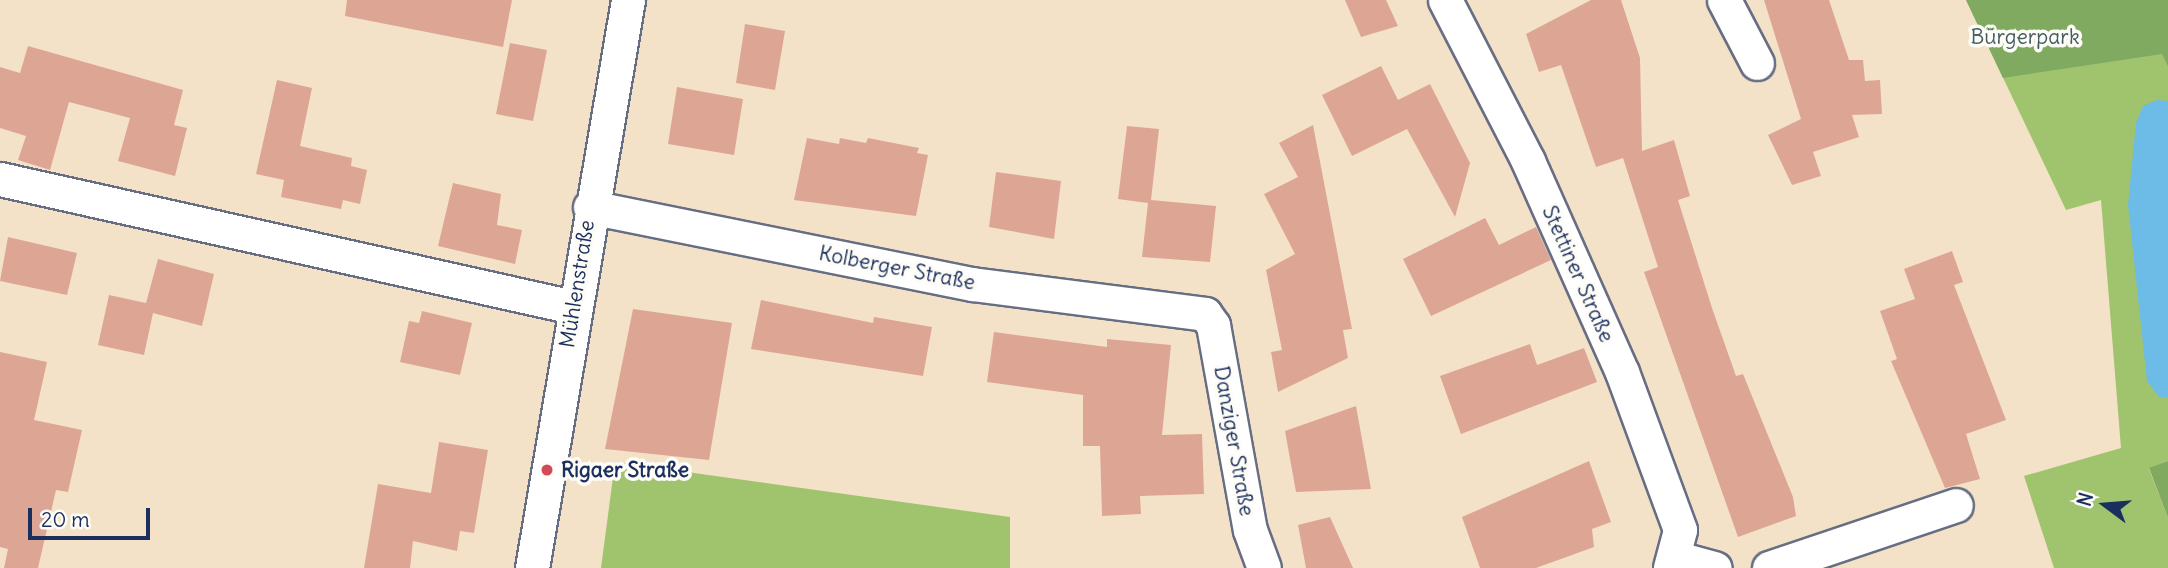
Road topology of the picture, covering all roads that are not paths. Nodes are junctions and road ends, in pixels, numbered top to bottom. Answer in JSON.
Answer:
{"nodes":[{"id":1,"x":628,"y":0,"type":"edge"},
{"id":2,"x":1445,"y":0,"type":"edge"},
{"id":3,"x":1724,"y":0,"type":"edge"},
{"id":4,"x":1757,"y":63,"type":"dead end"},
{"id":5,"x":0,"y":179,"type":"edge"},
{"id":6,"x":590,"y":207,"type":"junction"},
{"id":7,"x":573,"y":307,"type":"junction"},
{"id":8,"x":1205,"y":314,"type":"joint"},
{"id":9,"x":1956,"y":505,"type":"dead end"},
{"id":10,"x":1674,"y":563,"type":"edge"},
{"id":11,"x":532,"y":568,"type":"edge"},
{"id":12,"x":1264,"y":568,"type":"edge"},
{"id":13,"x":1715,"y":568,"type":"edge"},
{"id":14,"x":1769,"y":568,"type":"edge"}],
"edges":[{"from":1,"to":6,"type":"street","name":"Mühlenstraße"},
{"from":2,"to":10,"type":"street","name":"Stettiner Straße"},
{"from":3,"to":4,"type":"street"},
{"from":5,"to":7,"type":"street"},
{"from":6,"to":7,"type":"street","name":"Mühlenstraße"},
{"from":6,"to":8,"type":"street","name":"Kolberger Straße"},
{"from":7,"to":11,"type":"street","name":"Mühlenstraße"},
{"from":8,"to":12,"type":"street","name":"Danziger Straße"},
{"from":9,"to":14,"type":"street"},
{"from":10,"to":13,"type":"street","name":"Stettiner Straße"}]}
